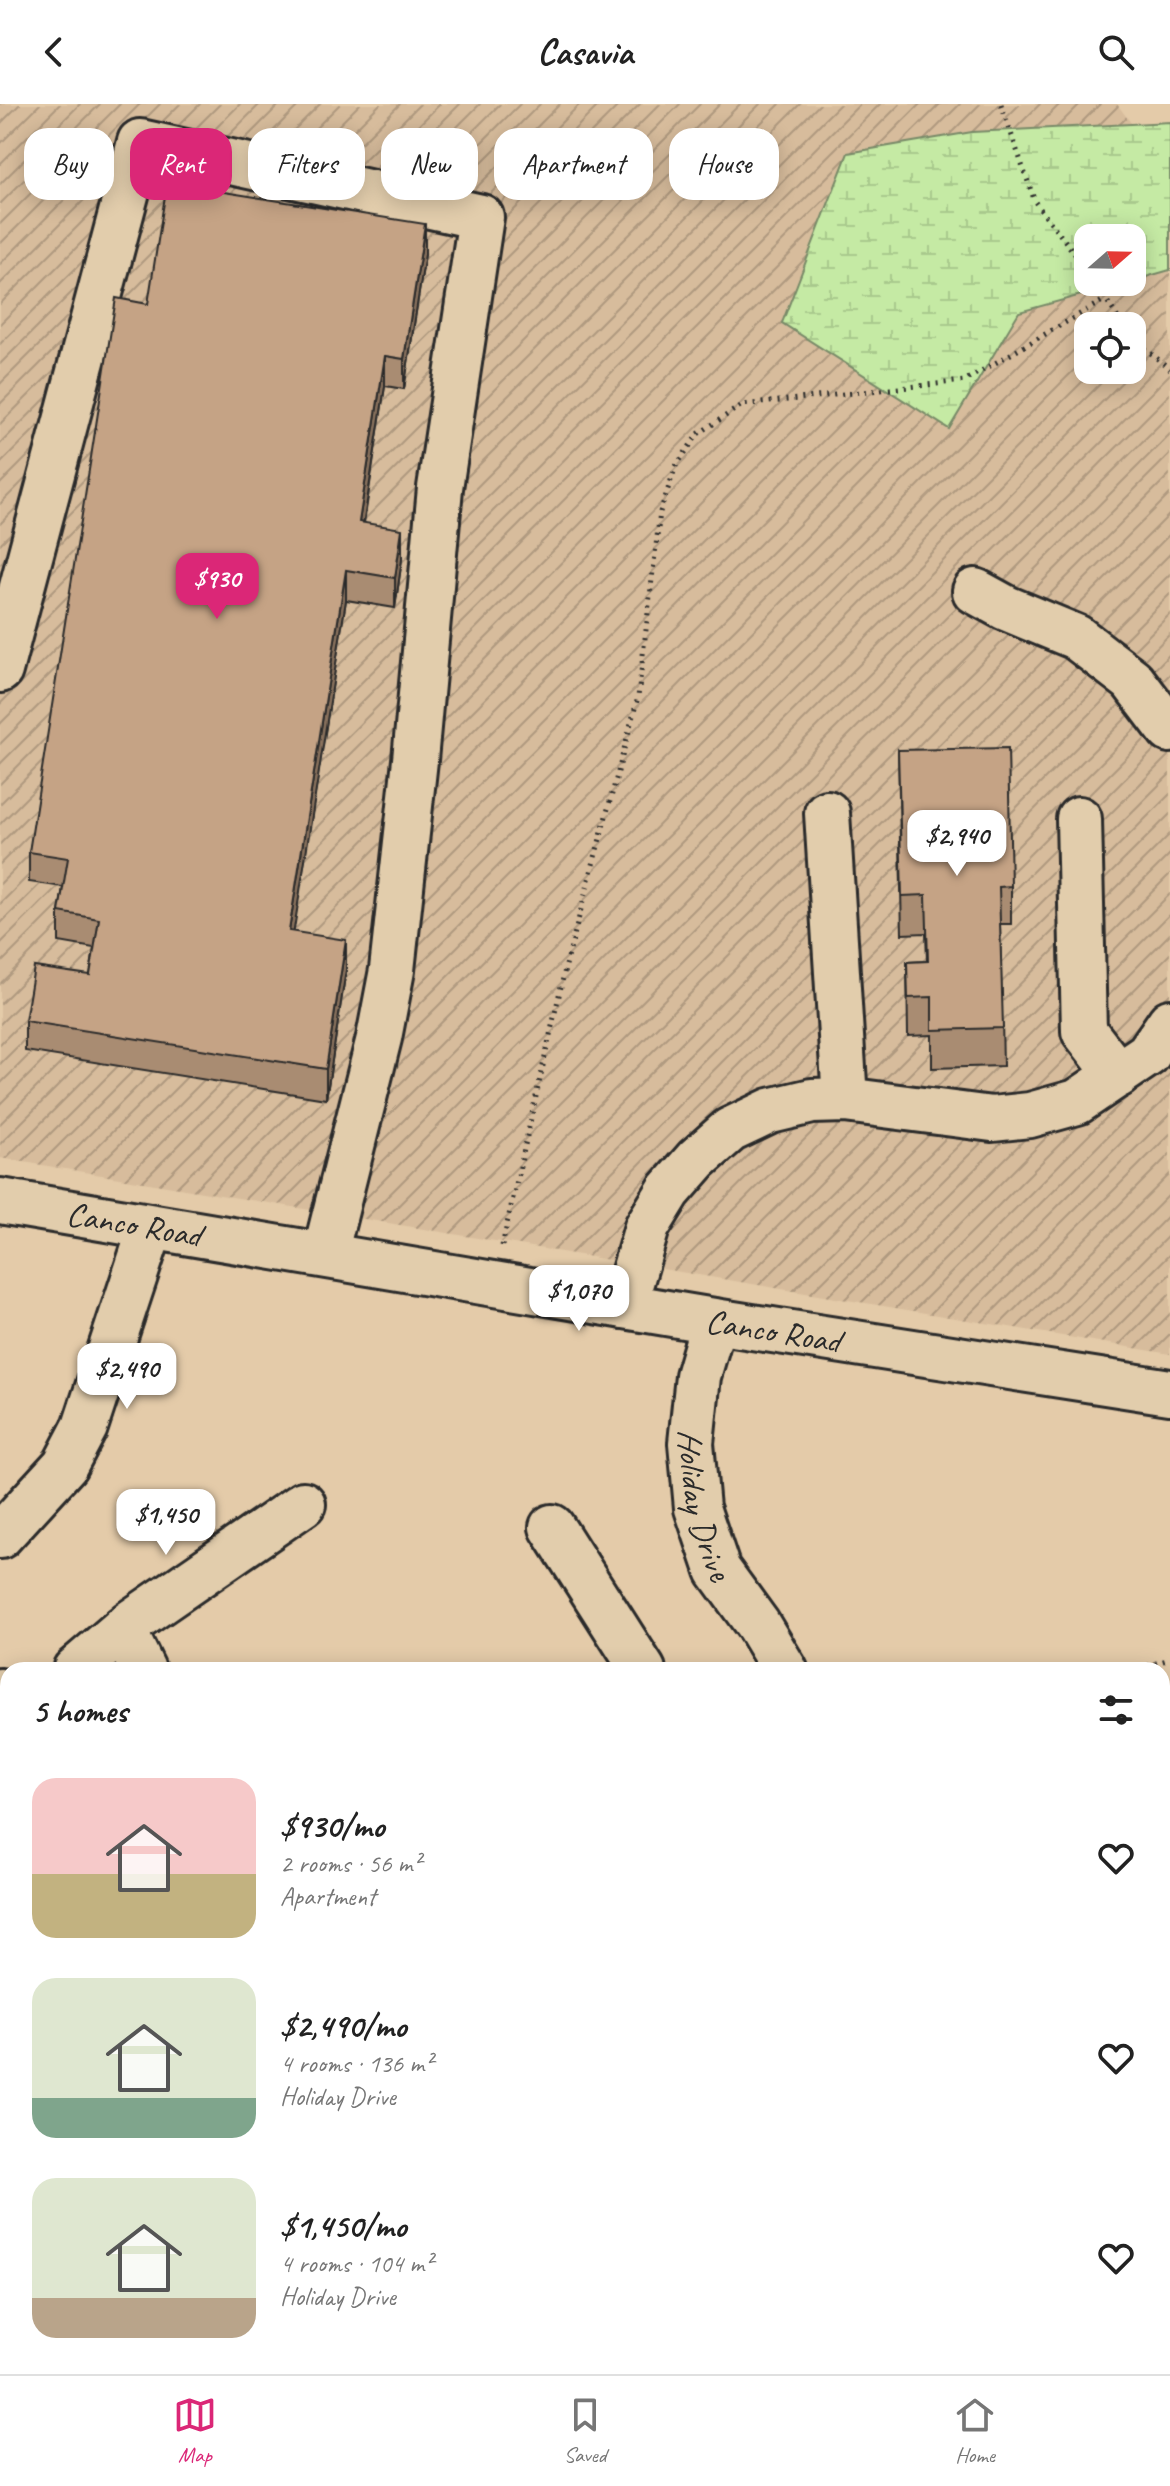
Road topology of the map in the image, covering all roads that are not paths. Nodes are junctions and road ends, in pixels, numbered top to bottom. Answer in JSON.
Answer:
{"nodes":[{"id":1,"x":975,"y":591,"type":"dead end"},
{"id":2,"x":0,"y":670,"type":"edge"},
{"id":3,"x":1170,"y":730,"type":"edge"},
{"id":4,"x":827,"y":813,"type":"dead end"},
{"id":5,"x":1079,"y":819,"type":"dead end"},
{"id":6,"x":1170,"y":1022,"type":"edge"},
{"id":7,"x":1118,"y":1075,"type":"junction"},
{"id":8,"x":845,"y":1100,"type":"junction"},
{"id":9,"x":0,"y":1201,"type":"edge"},
{"id":10,"x":151,"y":1227,"type":"junction"},
{"id":11,"x":325,"y":1254,"type":"junction"},
{"id":12,"x":624,"y":1306,"type":"junction"},
{"id":13,"x":714,"y":1321,"type":"junction"},
{"id":14,"x":1170,"y":1392,"type":"edge"},
{"id":15,"x":303,"y":1504,"type":"dead end"},
{"id":16,"x":552,"y":1527,"type":"dead end"},
{"id":17,"x":0,"y":1536,"type":"edge"},
{"id":18,"x":123,"y":1629,"type":"junction"},
{"id":19,"x":84,"y":1662,"type":"edge"},
{"id":20,"x":139,"y":1662,"type":"edge"},
{"id":21,"x":638,"y":1662,"type":"edge"},
{"id":22,"x":780,"y":1662,"type":"edge"}],
"edges":[{"from":1,"to":3,"type":"street"},
{"from":2,"to":11,"type":"street"},
{"from":4,"to":8,"type":"street"},
{"from":5,"to":7,"type":"street"},
{"from":6,"to":7,"type":"street"},
{"from":7,"to":8,"type":"street"},
{"from":8,"to":12,"type":"street"},
{"from":9,"to":10,"type":"street","name":"Canco Road"},
{"from":10,"to":11,"type":"street","name":"Canco Road"},
{"from":10,"to":17,"type":"street"},
{"from":11,"to":12,"type":"street","name":"Canco Road"},
{"from":12,"to":13,"type":"street","name":"Canco Road"},
{"from":13,"to":14,"type":"street","name":"Canco Road"},
{"from":13,"to":22,"type":"street","name":"Holiday Drive"},
{"from":15,"to":18,"type":"street"},
{"from":16,"to":21,"type":"street"},
{"from":18,"to":19,"type":"street"},
{"from":18,"to":20,"type":"street"}]}
